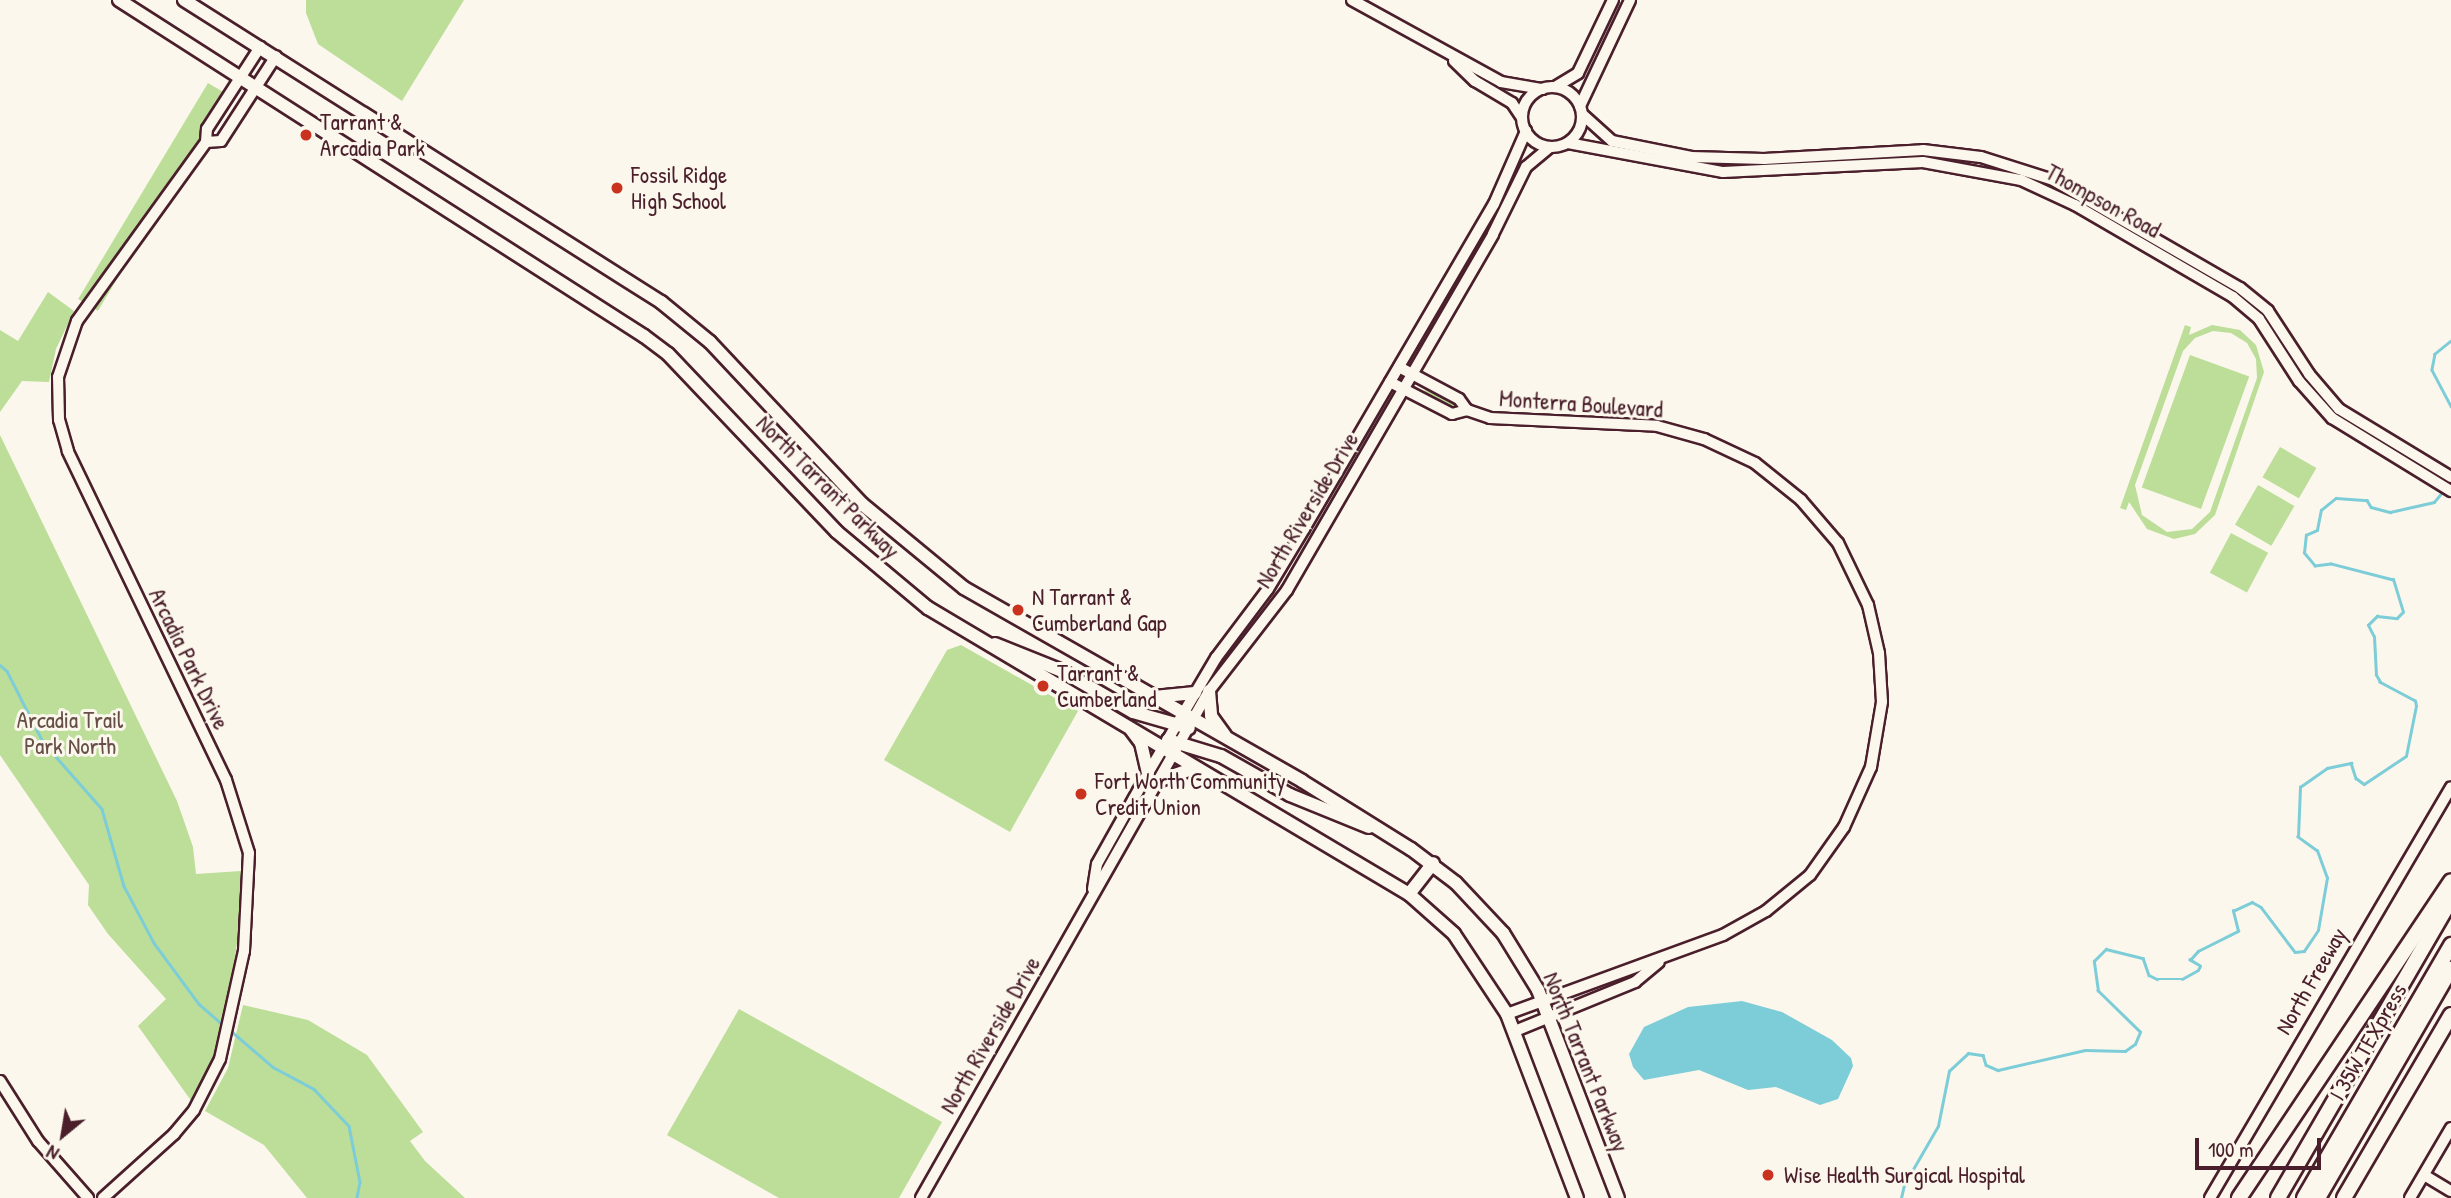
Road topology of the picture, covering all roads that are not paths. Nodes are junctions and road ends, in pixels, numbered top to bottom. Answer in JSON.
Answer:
{"nodes":[{"id":1,"x":120,"y":0,"type":"edge"},
{"id":2,"x":184,"y":0,"type":"edge"},
{"id":3,"x":1352,"y":0,"type":"edge"},
{"id":4,"x":1613,"y":0,"type":"edge"},
{"id":5,"x":1630,"y":0,"type":"edge"},
{"id":6,"x":260,"y":47,"type":"junction"},
{"id":7,"x":276,"y":57,"type":"junction"},
{"id":8,"x":1452,"y":58,"type":"junction"},
{"id":9,"x":242,"y":77,"type":"junction"},
{"id":10,"x":257,"y":87,"type":"junction"},
{"id":11,"x":1548,"y":88,"type":"junction"},
{"id":12,"x":1581,"y":110,"type":"junction"},
{"id":13,"x":1522,"y":118,"type":"junction"},
{"id":14,"x":1526,"y":131,"type":"junction"},
{"id":15,"x":206,"y":142,"type":"junction"},
{"id":16,"x":1568,"y":143,"type":"junction"},
{"id":17,"x":1550,"y":147,"type":"junction"},
{"id":18,"x":1911,"y":150,"type":"junction"},
{"id":19,"x":1691,"y":157,"type":"junction"},
{"id":20,"x":1909,"y":162,"type":"junction"},
{"id":21,"x":1690,"y":169,"type":"junction"},
{"id":22,"x":2067,"y":187,"type":"junction"},
{"id":23,"x":2062,"y":198,"type":"junction"},
{"id":24,"x":2199,"y":263,"type":"junction"},
{"id":25,"x":2193,"y":273,"type":"junction"},
{"id":26,"x":1399,"y":367,"type":"junction"},
{"id":27,"x":1412,"y":375,"type":"junction"},
{"id":28,"x":1390,"y":382,"type":"junction"},
{"id":29,"x":2318,"y":385,"type":"junction"},
{"id":30,"x":1402,"y":390,"type":"junction"},
{"id":31,"x":2308,"y":392,"type":"junction"},
{"id":32,"x":1467,"y":410,"type":"junction"},
{"id":33,"x":2451,"y":477,"type":"edge"},
{"id":34,"x":2451,"y":491,"type":"edge"},
{"id":35,"x":981,"y":640,"type":"junction"},
{"id":36,"x":1209,"y":691,"type":"junction"},
{"id":37,"x":1195,"y":693,"type":"junction"},
{"id":38,"x":1154,"y":697,"type":"junction"},
{"id":39,"x":1185,"y":721,"type":"junction"},
{"id":40,"x":1129,"y":727,"type":"junction"},
{"id":41,"x":1230,"y":741,"type":"junction"},
{"id":42,"x":1172,"y":746,"type":"junction"},
{"id":43,"x":1148,"y":773,"type":"junction"},
{"id":44,"x":1211,"y":774,"type":"junction"},
{"id":45,"x":1160,"y":780,"type":"junction"},
{"id":46,"x":2451,"y":787,"type":"edge"},
{"id":47,"x":1379,"y":829,"type":"junction"},
{"id":48,"x":1433,"y":863,"type":"junction"},
{"id":49,"x":2451,"y":880,"type":"edge"},
{"id":50,"x":1092,"y":892,"type":"junction"},
{"id":51,"x":1409,"y":894,"type":"junction"},
{"id":52,"x":2451,"y":899,"type":"edge"},
{"id":53,"x":2451,"y":945,"type":"edge"},
{"id":54,"x":1662,"y":959,"type":"junction"},
{"id":55,"x":2451,"y":969,"type":"edge"},
{"id":56,"x":1542,"y":1000,"type":"junction"},
{"id":57,"x":1507,"y":1014,"type":"junction"},
{"id":58,"x":1549,"y":1019,"type":"junction"},
{"id":59,"x":2449,"y":1021,"type":"edge"},
{"id":60,"x":1515,"y":1031,"type":"junction"},
{"id":61,"x":0,"y":1082,"type":"edge"},
{"id":62,"x":2403,"y":1094,"type":"junction"},
{"id":63,"x":2451,"y":1128,"type":"edge"},
{"id":64,"x":2424,"y":1175,"type":"junction"},
{"id":65,"x":2451,"y":1191,"type":"edge"},
{"id":66,"x":88,"y":1198,"type":"edge"},
{"id":67,"x":103,"y":1198,"type":"edge"},
{"id":68,"x":921,"y":1198,"type":"edge"},
{"id":69,"x":1577,"y":1198,"type":"edge"},
{"id":70,"x":1618,"y":1198,"type":"edge"},
{"id":71,"x":2210,"y":1198,"type":"edge"},
{"id":72,"x":2239,"y":1198,"type":"edge"},
{"id":73,"x":2278,"y":1198,"type":"edge"},
{"id":74,"x":2304,"y":1198,"type":"edge"},
{"id":75,"x":2318,"y":1198,"type":"edge"},
{"id":76,"x":2344,"y":1198,"type":"edge"},
{"id":77,"x":2353,"y":1198,"type":"edge"},
{"id":78,"x":2410,"y":1198,"type":"edge"}],
"edges":[{"from":1,"to":9,"type":"main road","name":"North Tarrant Parkway"},
{"from":2,"to":6,"type":"main road","name":"North Tarrant Parkway"},
{"from":3,"to":8,"type":"street"},
{"from":4,"to":11,"type":"main road"},
{"from":5,"to":12,"type":"main road"},
{"from":6,"to":7,"type":"main road","name":"North Tarrant Parkway"},
{"from":6,"to":9,"type":"street","name":"Arcadia Park Drive"},
{"from":7,"to":10,"type":"street","name":"Arcadia Park Drive"},
{"from":7,"to":38,"type":"main road","name":"North Tarrant Parkway"},
{"from":8,"to":11,"type":"street"},
{"from":8,"to":13,"type":"street"},
{"from":9,"to":10,"type":"main road","name":"North Tarrant Parkway"},
{"from":9,"to":15,"type":"street","name":"Arcadia Park Drive"},
{"from":10,"to":15,"type":"street","name":"Arcadia Park Drive"},
{"from":10,"to":35,"type":"main road","name":"North Tarrant Parkway"},
{"from":11,"to":12,"type":"main road"},
{"from":11,"to":13,"type":"main road"},
{"from":12,"to":16,"type":"main road"},
{"from":12,"to":19,"type":"street","name":"Thompson Road"},
{"from":13,"to":14,"type":"main road"},
{"from":14,"to":17,"type":"main road"},
{"from":14,"to":26,"type":"main road","name":"North Riverside Drive"},
{"from":15,"to":67,"type":"street","name":"Arcadia Park Drive"},
{"from":16,"to":17,"type":"main road","name":"North Riverside Drive"},
{"from":16,"to":21,"type":"street","name":"Thompson Road"},
{"from":17,"to":27,"type":"main road","name":"North Riverside Drive"},
{"from":18,"to":19,"type":"street","name":"Thompson Road"},
{"from":18,"to":20,"type":"street"},
{"from":18,"to":22,"type":"street","name":"Thompson Road"},
{"from":19,"to":21,"type":"street"},
{"from":20,"to":21,"type":"street","name":"Thompson Road"},
{"from":20,"to":23,"type":"street","name":"Thompson Road"},
{"from":22,"to":23,"type":"street"},
{"from":22,"to":24,"type":"street","name":"Thompson Road"},
{"from":23,"to":25,"type":"street","name":"Thompson Road"},
{"from":24,"to":25,"type":"street"},
{"from":24,"to":29,"type":"street","name":"Thompson Road"},
{"from":25,"to":31,"type":"street","name":"Thompson Road"},
{"from":26,"to":27,"type":"street","name":"Monterra Boulevard"},
{"from":26,"to":28,"type":"main road","name":"North Riverside Drive"},
{"from":27,"to":30,"type":"main road","name":"North Riverside Drive"},
{"from":27,"to":32,"type":"street","name":"Monterra Boulevard"},
{"from":28,"to":30,"type":"street","name":"Monterra Boulevard"},
{"from":28,"to":37,"type":"main road","name":"North Riverside Drive"},
{"from":29,"to":31,"type":"street"},
{"from":29,"to":33,"type":"street","name":"Thompson Road"},
{"from":30,"to":32,"type":"street","name":"Monterra Boulevard"},
{"from":30,"to":36,"type":"main road","name":"North Riverside Drive"},
{"from":31,"to":34,"type":"street","name":"Thompson Road"},
{"from":32,"to":54,"type":"street","name":"Monterra Boulevard"},
{"from":35,"to":39,"type":"main road"},
{"from":35,"to":40,"type":"main road","name":"North Tarrant Parkway"},
{"from":36,"to":39,"type":"main road","name":"North Riverside Drive"},
{"from":36,"to":41,"type":"main road"},
{"from":37,"to":38,"type":"main road"},
{"from":37,"to":39,"type":"main road","name":"North Riverside Drive"},
{"from":38,"to":39,"type":"main road","name":"North Tarrant Parkway"},
{"from":39,"to":41,"type":"main road","name":"North Tarrant Parkway"},
{"from":39,"to":42,"type":"main road","name":"North Riverside Drive"},
{"from":40,"to":42,"type":"main road","name":"North Tarrant Parkway"},
{"from":40,"to":43,"type":"main road"},
{"from":41,"to":47,"type":"main road","name":"North Tarrant Parkway"},
{"from":42,"to":43,"type":"main road","name":"North Riverside Drive"},
{"from":42,"to":44,"type":"main road","name":"North Tarrant Parkway"},
{"from":42,"to":45,"type":"main road","name":"North Riverside Drive"},
{"from":42,"to":47,"type":"main road"},
{"from":43,"to":50,"type":"main road","name":"North Riverside Drive"},
{"from":44,"to":45,"type":"main road"},
{"from":44,"to":51,"type":"main road","name":"North Tarrant Parkway"},
{"from":45,"to":50,"type":"main road","name":"North Riverside Drive"},
{"from":46,"to":71,"type":"main road","name":"North Freeway"},
{"from":47,"to":48,"type":"main road","name":"North Tarrant Parkway"},
{"from":48,"to":51,"type":"main road"},
{"from":48,"to":56,"type":"main road","name":"North Tarrant Parkway"},
{"from":49,"to":72,"type":"highway"},
{"from":50,"to":68,"type":"main road","name":"North Riverside Drive"},
{"from":51,"to":57,"type":"main road","name":"North Tarrant Parkway"},
{"from":52,"to":73,"type":"highway"},
{"from":53,"to":74,"type":"highway","name":"I 35W TEXpress"},
{"from":54,"to":56,"type":"street","name":"Monterra Boulevard"},
{"from":54,"to":58,"type":"street","name":"Monterra Boulevard"},
{"from":55,"to":75,"type":"highway","name":"I 35W TEXpress"},
{"from":56,"to":57,"type":"street","name":"Monterra Boulevard"},
{"from":56,"to":58,"type":"main road","name":"North Tarrant Parkway"},
{"from":57,"to":60,"type":"main road","name":"North Tarrant Parkway"},
{"from":58,"to":60,"type":"street","name":"Monterra Boulevard"},
{"from":58,"to":70,"type":"main road","name":"North Tarrant Parkway"},
{"from":59,"to":62,"type":"highway"},
{"from":60,"to":69,"type":"main road","name":"North Tarrant Parkway"},
{"from":61,"to":66,"type":"street"},
{"from":62,"to":76,"type":"highway"},
{"from":62,"to":77,"type":"highway"},
{"from":63,"to":64,"type":"main road"},
{"from":64,"to":65,"type":"street"},
{"from":64,"to":78,"type":"main road"}]}
